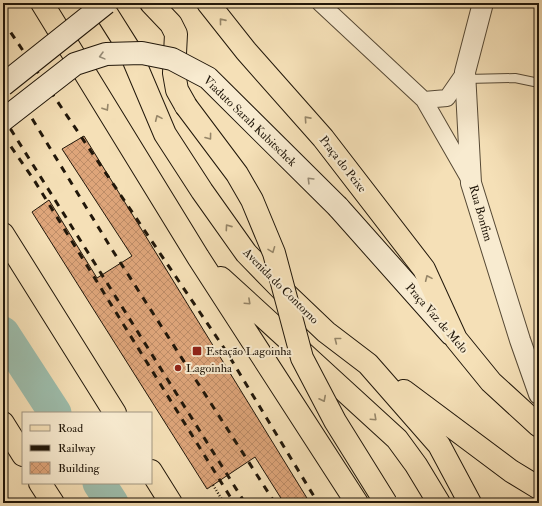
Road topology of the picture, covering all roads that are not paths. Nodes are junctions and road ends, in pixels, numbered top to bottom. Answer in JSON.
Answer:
{"nodes":[{"id":1,"x":42,"y":3,"type":"edge"},
{"id":2,"x":100,"y":3,"type":"edge"},
{"id":3,"x":106,"y":3,"type":"edge"},
{"id":4,"x":152,"y":3,"type":"edge"},
{"id":5,"x":208,"y":3,"type":"edge"},
{"id":6,"x":320,"y":3,"type":"edge"},
{"id":7,"x":483,"y":3,"type":"edge"},
{"id":8,"x":466,"y":75,"type":"junction"},
{"id":9,"x":539,"y":83,"type":"edge"},
{"id":10,"x":3,"y":85,"type":"edge"},
{"id":11,"x":424,"y":100,"type":"junction"},
{"id":12,"x":3,"y":120,"type":"edge"},
{"id":13,"x":471,"y":183,"type":"junction"},
{"id":14,"x":338,"y":207,"type":"joint"},
{"id":15,"x":3,"y":234,"type":"edge"},
{"id":16,"x":198,"y":257,"type":"junction"},
{"id":17,"x":456,"y":339,"type":"junction"},
{"id":18,"x":368,"y":364,"type":"junction"},
{"id":19,"x":539,"y":394,"type":"edge"},
{"id":20,"x":114,"y":412,"type":"edge"},
{"id":21,"x":3,"y":423,"type":"edge"},
{"id":22,"x":539,"y":426,"type":"edge"},
{"id":23,"x":22,"y":453,"type":"edge"},
{"id":24,"x":152,"y":472,"type":"edge"},
{"id":25,"x":41,"y":484,"type":"edge"},
{"id":26,"x":539,"y":488,"type":"edge"},
{"id":27,"x":53,"y":503,"type":"edge"},
{"id":28,"x":171,"y":503,"type":"edge"},
{"id":29,"x":357,"y":503,"type":"edge"},
{"id":30,"x":386,"y":503,"type":"edge"},
{"id":31,"x":439,"y":503,"type":"edge"},
{"id":32,"x":470,"y":503,"type":"edge"}],
"edges":[{"from":1,"to":16,"type":"main road","one_way":true},
{"from":18,"to":2,"type":"main road","name":"Avenida do Contorno","one_way":true},
{"from":3,"to":10,"type":"main road","bridge":true},
{"from":4,"to":30,"type":"main road","one_way":true,"bridge":true},
{"from":17,"to":5,"type":"main road","name":"Praça do Peixe","one_way":true},
{"from":6,"to":11,"type":"street"},
{"from":7,"to":8,"type":"street","name":"Rua Bonfim"},
{"from":8,"to":9,"type":"lane"},
{"from":8,"to":11,"type":"street"},
{"from":8,"to":13,"type":"street","name":"Rua Bonfim"},
{"from":11,"to":13,"type":"street"},
{"from":14,"to":12,"type":"main road","name":"Viaduto Sarah Kubitschek","one_way":true,"bridge":true},
{"from":13,"to":19,"type":"street","name":"Rua Bonfim"},
{"from":14,"to":17,"type":"main road","name":"Praça Vaz de Melo"},
{"from":15,"to":20,"type":"main road"},
{"from":16,"to":29,"type":"main road"},
{"from":16,"to":31,"type":"main road","one_way":true},
{"from":17,"to":22,"type":"main road","name":"Praça Vaz de Melo"},
{"from":18,"to":26,"type":"main road"},
{"from":18,"to":32,"type":"main road","name":"Avenida do Contorno"},
{"from":21,"to":23,"type":"main road"},
{"from":24,"to":28,"type":"main road"},
{"from":25,"to":27,"type":"main road"}]}
